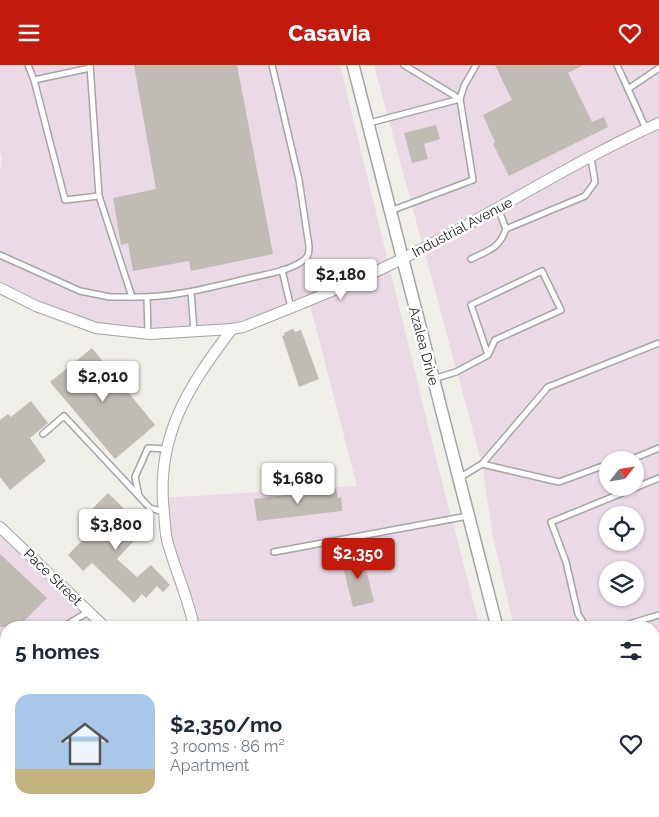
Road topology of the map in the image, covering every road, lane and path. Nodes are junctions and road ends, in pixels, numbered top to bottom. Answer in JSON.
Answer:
{"nodes":[{"id":1,"x":28,"y":65,"type":"edge"},
{"id":2,"x":272,"y":65,"type":"edge"},
{"id":3,"x":353,"y":65,"type":"edge"},
{"id":4,"x":404,"y":65,"type":"edge"},
{"id":5,"x":476,"y":65,"type":"edge"},
{"id":6,"x":617,"y":65,"type":"edge"},
{"id":7,"x":90,"y":67,"type":"edge"},
{"id":8,"x":659,"y":68,"type":"edge"},
{"id":9,"x":34,"y":81,"type":"junction"},
{"id":10,"x":628,"y":89,"type":"junction"},
{"id":11,"x":460,"y":99,"type":"junction"},
{"id":12,"x":659,"y":123,"type":"edge"},
{"id":13,"x":368,"y":124,"type":"junction"},
{"id":14,"x":646,"y":129,"type":"junction"},
{"id":15,"x":591,"y":158,"type":"junction"},
{"id":16,"x":99,"y":196,"type":"junction"},
{"id":17,"x":498,"y":207,"type":"junction"},
{"id":18,"x":390,"y":212,"type":"junction"},
{"id":19,"x":506,"y":229,"type":"junction"},
{"id":20,"x":0,"y":255,"type":"edge"},
{"id":21,"x":402,"y":259,"type":"junction"},
{"id":22,"x":471,"y":259,"type":"dead end"},
{"id":23,"x":282,"y":270,"type":"junction"},
{"id":24,"x":0,"y":288,"type":"edge"},
{"id":25,"x":191,"y":292,"type":"junction"},
{"id":26,"x":132,"y":297,"type":"junction"},
{"id":27,"x":147,"y":298,"type":"junction"},
{"id":28,"x":292,"y":308,"type":"junction"},
{"id":29,"x":232,"y":329,"type":"junction"},
{"id":30,"x":194,"y":331,"type":"junction"},
{"id":31,"x":148,"y":333,"type":"junction"},
{"id":32,"x":659,"y":343,"type":"edge"},
{"id":33,"x":488,"y":355,"type":"junction"},
{"id":34,"x":433,"y":379,"type":"junction"},
{"id":35,"x":43,"y":434,"type":"dead end"},
{"id":36,"x":659,"y":448,"type":"edge"},
{"id":37,"x":166,"y":449,"type":"junction"},
{"id":38,"x":644,"y":454,"type":"edge"},
{"id":39,"x":482,"y":464,"type":"junction"},
{"id":40,"x":599,"y":468,"type":"edge"},
{"id":41,"x":458,"y":478,"type":"junction"},
{"id":42,"x":659,"y":478,"type":"edge"},
{"id":43,"x":140,"y":498,"type":"junction"},
{"id":44,"x":164,"y":512,"type":"junction"},
{"id":45,"x":468,"y":516,"type":"junction"},
{"id":46,"x":0,"y":527,"type":"edge"},
{"id":47,"x":274,"y":552,"type":"dead end"},
{"id":48,"x":89,"y":612,"type":"junction"},
{"id":49,"x":659,"y":615,"type":"edge"},
{"id":50,"x":73,"y":621,"type":"edge"},
{"id":51,"x":99,"y":621,"type":"edge"},
{"id":52,"x":193,"y":621,"type":"edge"},
{"id":53,"x":495,"y":621,"type":"edge"},
{"id":54,"x":582,"y":621,"type":"edge"},
{"id":55,"x":640,"y":621,"type":"edge"}],
"edges":[{"from":1,"to":9,"type":"lane"},
{"from":2,"to":23,"type":"lane"},
{"from":3,"to":13,"type":"street","name":"Azalea Drive"},
{"from":4,"to":11,"type":"lane"},
{"from":5,"to":11,"type":"lane"},
{"from":6,"to":10,"type":"lane"},
{"from":7,"to":9,"type":"lane"},
{"from":7,"to":16,"type":"lane"},
{"from":8,"to":10,"type":"lane"},
{"from":9,"to":16,"type":"lane"},
{"from":10,"to":14,"type":"lane"},
{"from":11,"to":13,"type":"lane"},
{"from":11,"to":18,"type":"lane"},
{"from":12,"to":14,"type":"street","name":"Industrial Avenue"},
{"from":13,"to":18,"type":"street","name":"Azalea Drive"},
{"from":14,"to":15,"type":"street","name":"Industrial Avenue"},
{"from":15,"to":17,"type":"street","name":"Industrial Avenue"},
{"from":15,"to":19,"type":"lane"},
{"from":16,"to":26,"type":"lane"},
{"from":17,"to":19,"type":"lane"},
{"from":17,"to":21,"type":"street","name":"Industrial Avenue"},
{"from":18,"to":21,"type":"street","name":"Azalea Drive"},
{"from":19,"to":22,"type":"lane"},
{"from":20,"to":26,"type":"lane"},
{"from":21,"to":28,"type":"street","name":"Industrial Avenue"},
{"from":21,"to":34,"type":"street","name":"Azalea Drive"},
{"from":23,"to":25,"type":"lane"},
{"from":23,"to":28,"type":"lane"},
{"from":24,"to":31,"type":"street","name":"Industrial Avenue"},
{"from":25,"to":27,"type":"lane"},
{"from":25,"to":30,"type":"lane"},
{"from":26,"to":27,"type":"lane"},
{"from":27,"to":31,"type":"lane"},
{"from":28,"to":29,"type":"street","name":"Industrial Avenue"},
{"from":29,"to":30,"type":"street","name":"Industrial Avenue"},
{"from":29,"to":37,"type":"street"},
{"from":30,"to":31,"type":"street","name":"Industrial Avenue"},
{"from":32,"to":39,"type":"lane"},
{"from":33,"to":33,"type":"lane"},
{"from":33,"to":34,"type":"lane"},
{"from":34,"to":41,"type":"street","name":"Azalea Drive"},
{"from":35,"to":43,"type":"lane"},
{"from":36,"to":38,"type":"lane"},
{"from":37,"to":43,"type":"lane"},
{"from":37,"to":44,"type":"street"},
{"from":39,"to":40,"type":"lane"},
{"from":39,"to":41,"type":"lane"},
{"from":41,"to":45,"type":"street","name":"Azalea Drive"},
{"from":42,"to":54,"type":"lane"},
{"from":43,"to":44,"type":"lane"},
{"from":44,"to":52,"type":"street"},
{"from":45,"to":47,"type":"lane"},
{"from":45,"to":53,"type":"street","name":"Azalea Drive"},
{"from":46,"to":48,"type":"street","name":"Pace Street"},
{"from":48,"to":50,"type":"lane"},
{"from":48,"to":51,"type":"street","name":"Pace Street"},
{"from":49,"to":55,"type":"lane"}]}
